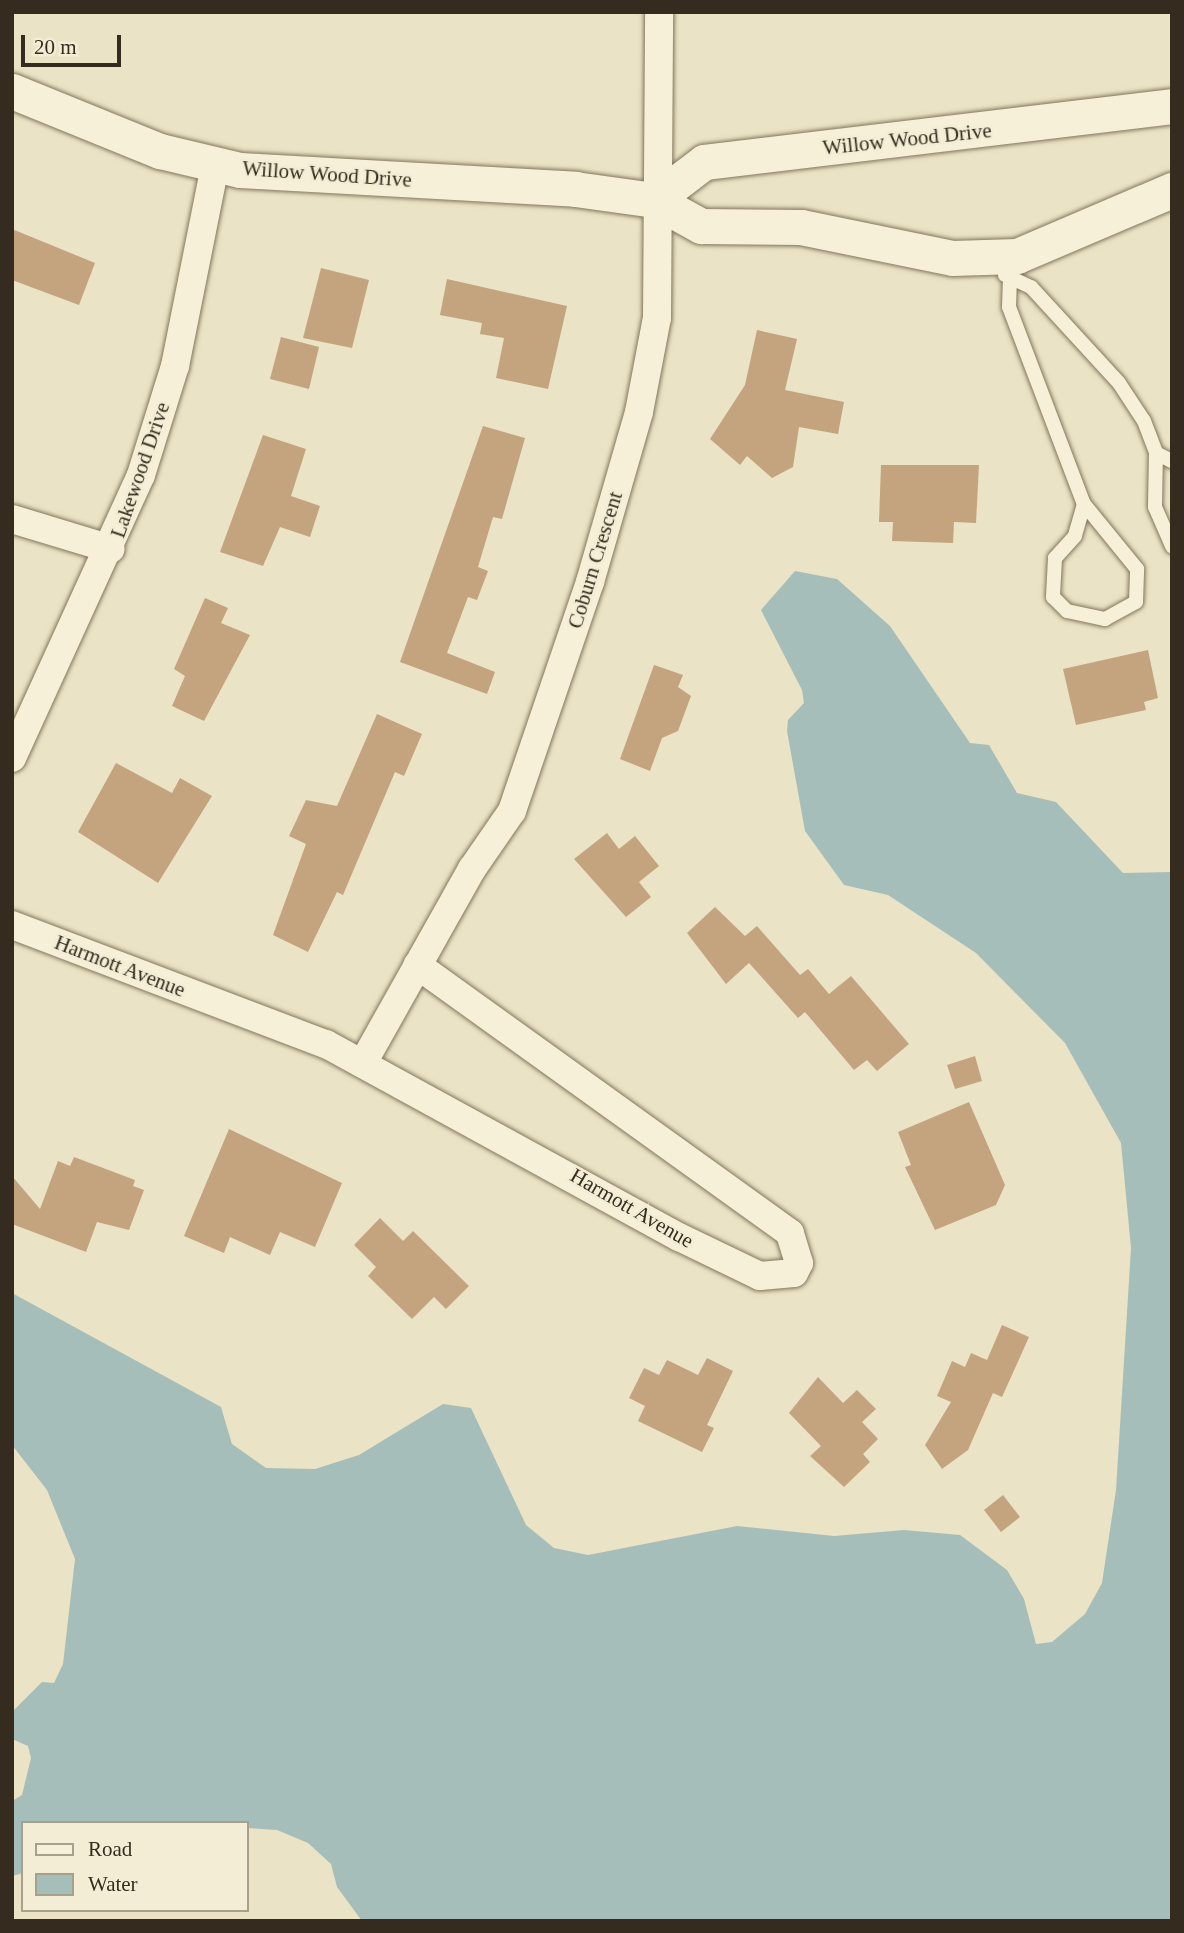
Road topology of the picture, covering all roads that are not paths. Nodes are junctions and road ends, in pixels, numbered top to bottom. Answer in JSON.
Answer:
{"nodes":[{"id":1,"x":659,"y":12,"type":"edge"},
{"id":2,"x":12,"y":92,"type":"edge"},
{"id":3,"x":1172,"y":106,"type":"edge"},
{"id":4,"x":215,"y":165,"type":"junction"},
{"id":5,"x":1172,"y":190,"type":"edge"},
{"id":6,"x":653,"y":200,"type":"junction"},
{"id":7,"x":1000,"y":269,"type":"junction"},
{"id":8,"x":1156,"y":453,"type":"junction"},
{"id":9,"x":1172,"y":461,"type":"edge"},
{"id":10,"x":1084,"y":504,"type":"junction"},
{"id":11,"x":12,"y":519,"type":"edge"},
{"id":12,"x":1172,"y":545,"type":"edge"},
{"id":13,"x":111,"y":549,"type":"junction"},
{"id":14,"x":12,"y":758,"type":"edge"},
{"id":15,"x":12,"y":925,"type":"edge"},
{"id":16,"x":417,"y":965,"type":"junction"},
{"id":17,"x":363,"y":1063,"type":"junction"}],
"edges":[{"from":1,"to":6,"type":"street","name":"Coburn Crescent"},
{"from":2,"to":4,"type":"street","name":"Willow Wood Drive"},
{"from":3,"to":6,"type":"street","name":"Willow Wood Drive"},
{"from":4,"to":6,"type":"street","name":"Willow Wood Drive"},
{"from":4,"to":13,"type":"street","name":"Lakewood Drive"},
{"from":5,"to":7,"type":"street","name":"Willow Wood Drive"},
{"from":6,"to":7,"type":"street","name":"Willow Wood Drive"},
{"from":6,"to":16,"type":"street","name":"Coburn Crescent"},
{"from":7,"to":8,"type":"lane"},
{"from":7,"to":10,"type":"lane"},
{"from":8,"to":9,"type":"lane"},
{"from":8,"to":12,"type":"lane"},
{"from":10,"to":10,"type":"lane"},
{"from":11,"to":13,"type":"street"},
{"from":13,"to":14,"type":"street","name":"Lakewood Drive"},
{"from":15,"to":17,"type":"street","name":"Harmott Avenue"},
{"from":16,"to":17,"type":"street","name":"Coburn Crescent"},
{"from":16,"to":17,"type":"street","name":"Harmott Avenue"}]}
